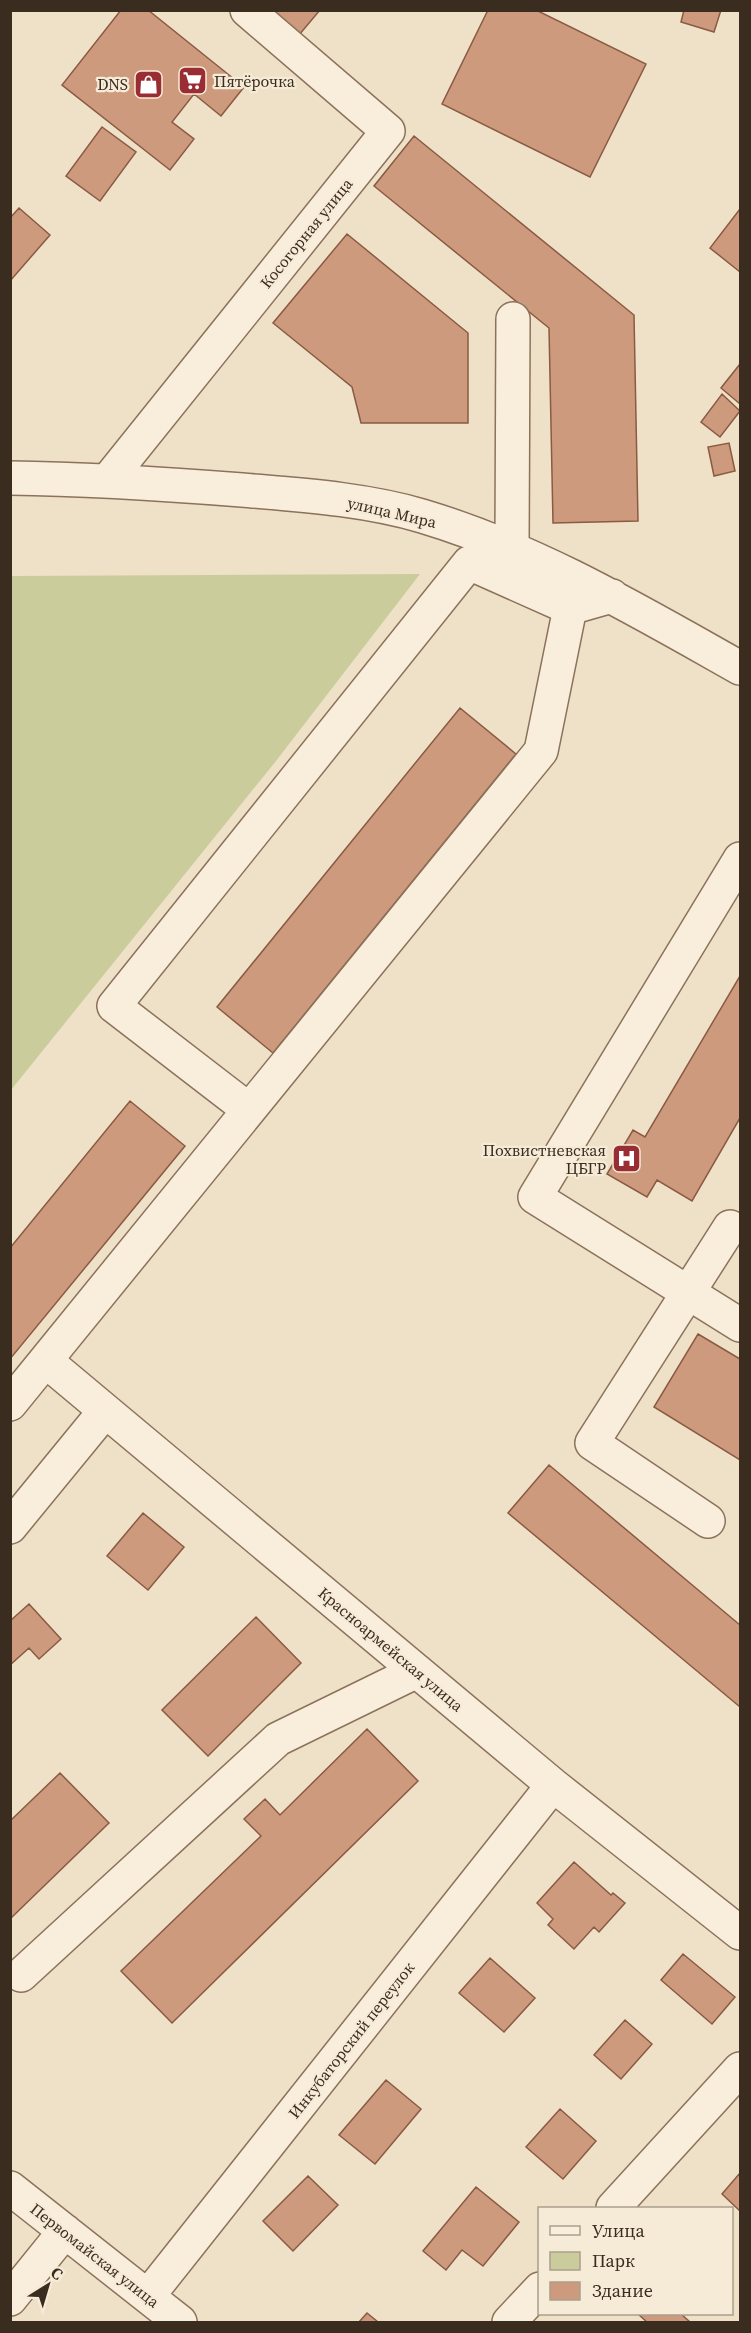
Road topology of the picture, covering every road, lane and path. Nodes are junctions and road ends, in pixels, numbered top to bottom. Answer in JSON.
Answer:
{"nodes":[{"id":1,"x":247,"y":10,"type":"edge"},
{"id":2,"x":513,"y":319,"type":"dead end"},
{"id":3,"x":10,"y":478,"type":"edge"},
{"id":4,"x":108,"y":480,"type":"junction"},
{"id":5,"x":512,"y":547,"type":"junction"},
{"id":6,"x":612,"y":596,"type":"junction"},
{"id":7,"x":570,"y":608,"type":"junction"},
{"id":8,"x":739,"y":665,"type":"edge"},
{"id":9,"x":741,"y":859,"type":"edge"},
{"id":10,"x":249,"y":1110,"type":"junction"},
{"id":11,"x":730,"y":1227,"type":"dead end"},
{"id":12,"x":688,"y":1293,"type":"junction"},
{"id":13,"x":741,"y":1325,"type":"edge"},
{"id":14,"x":46,"y":1361,"type":"junction"},
{"id":15,"x":10,"y":1404,"type":"edge"},
{"id":16,"x":105,"y":1411,"type":"junction"},
{"id":17,"x":708,"y":1521,"type":"dead end"},
{"id":18,"x":10,"y":1527,"type":"edge"},
{"id":19,"x":417,"y":1671,"type":"junction"},
{"id":20,"x":553,"y":1785,"type":"junction"},
{"id":21,"x":741,"y":1933,"type":"edge"},
{"id":22,"x":21,"y":1975,"type":"dead end"},
{"id":23,"x":741,"y":2069,"type":"edge"},
{"id":24,"x":10,"y":2188,"type":"edge"},
{"id":25,"x":614,"y":2207,"type":"edge"},
{"id":26,"x":65,"y":2231,"type":"junction"},
{"id":27,"x":538,"y":2291,"type":"edge"},
{"id":28,"x":148,"y":2296,"type":"junction"},
{"id":29,"x":10,"y":2299,"type":"edge"},
{"id":30,"x":180,"y":2322,"type":"edge"},
{"id":31,"x":509,"y":2322,"type":"edge"}],
"edges":[{"from":1,"to":4,"type":"street","name":"Косогорная улица"},
{"from":2,"to":5,"type":"street"},
{"from":3,"to":4,"type":"street","name":"улица Мира"},
{"from":4,"to":5,"type":"street","name":"улица Мира"},
{"from":5,"to":6,"type":"street","name":"улица Мира"},
{"from":6,"to":7,"type":"street"},
{"from":6,"to":8,"type":"street","name":"улица Мира"},
{"from":7,"to":10,"type":"street"},
{"from":7,"to":10,"type":"street"},
{"from":9,"to":12,"type":"street"},
{"from":10,"to":14,"type":"street"},
{"from":11,"to":12,"type":"street"},
{"from":12,"to":13,"type":"street"},
{"from":12,"to":17,"type":"street"},
{"from":14,"to":15,"type":"street"},
{"from":14,"to":16,"type":"street","name":"Красноармейская улица"},
{"from":16,"to":18,"type":"street"},
{"from":16,"to":19,"type":"street","name":"Красноармейская улица"},
{"from":19,"to":20,"type":"street","name":"Красноармейская улица"},
{"from":19,"to":22,"type":"street"},
{"from":20,"to":21,"type":"street","name":"Красноармейская улица"},
{"from":20,"to":28,"type":"street","name":"Инкубаторский переулок"},
{"from":23,"to":25,"type":"street"},
{"from":24,"to":26,"type":"street","name":"Первомайская улица"},
{"from":26,"to":28,"type":"street","name":"Первомайская улица"},
{"from":26,"to":29,"type":"street"},
{"from":27,"to":31,"type":"street"},
{"from":28,"to":30,"type":"street","name":"Первомайская улица"}]}
